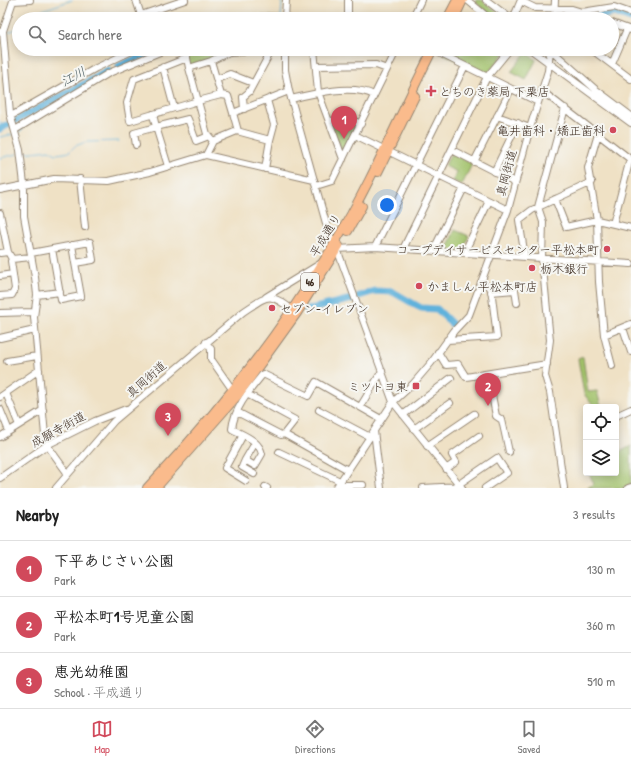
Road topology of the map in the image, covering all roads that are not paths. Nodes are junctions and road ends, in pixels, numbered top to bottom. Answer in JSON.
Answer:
{"nodes":[{"id":1,"x":30,"y":0,"type":"edge"},
{"id":2,"x":136,"y":0,"type":"edge"},
{"id":3,"x":185,"y":0,"type":"edge"},
{"id":4,"x":286,"y":0,"type":"edge"},
{"id":5,"x":348,"y":0,"type":"edge"},
{"id":6,"x":421,"y":0,"type":"edge"},
{"id":7,"x":457,"y":0,"type":"edge"},
{"id":8,"x":463,"y":0,"type":"edge"},
{"id":9,"x":467,"y":0,"type":"edge"},
{"id":10,"x":486,"y":0,"type":"edge"},
{"id":11,"x":498,"y":0,"type":"edge"},
{"id":12,"x":521,"y":0,"type":"edge"},
{"id":13,"x":555,"y":0,"type":"edge"},
{"id":14,"x":13,"y":1,"type":"edge"},
{"id":15,"x":495,"y":7,"type":"junction"},
{"id":16,"x":140,"y":12,"type":"edge"},
{"id":17,"x":155,"y":12,"type":"edge"},
{"id":18,"x":285,"y":12,"type":"edge"},
{"id":19,"x":348,"y":12,"type":"edge"},
{"id":20,"x":415,"y":12,"type":"edge"},
{"id":21,"x":451,"y":12,"type":"edge"},
{"id":22,"x":457,"y":12,"type":"edge"},
{"id":23,"x":482,"y":12,"type":"edge"},
{"id":24,"x":502,"y":12,"type":"edge"},
{"id":25,"x":515,"y":12,"type":"edge"},
{"id":26,"x":548,"y":12,"type":"edge"},
{"id":27,"x":555,"y":12,"type":"edge"},
{"id":28,"x":562,"y":12,"type":"edge"},
{"id":29,"x":582,"y":12,"type":"edge"},
{"id":30,"x":582,"y":12,"type":"edge"},
{"id":31,"x":631,"y":13,"type":"edge"},
{"id":32,"x":619,"y":25,"type":"edge"},
{"id":33,"x":629,"y":29,"type":"edge"},
{"id":34,"x":1,"y":31,"type":"edge"},
{"id":35,"x":619,"y":50,"type":"edge"},
{"id":36,"x":121,"y":56,"type":"edge"},
{"id":37,"x":151,"y":56,"type":"edge"},
{"id":38,"x":221,"y":56,"type":"edge"},
{"id":39,"x":268,"y":56,"type":"edge"},
{"id":40,"x":285,"y":56,"type":"edge"},
{"id":41,"x":315,"y":56,"type":"edge"},
{"id":42,"x":394,"y":56,"type":"edge"},
{"id":43,"x":431,"y":56,"type":"edge"},
{"id":44,"x":446,"y":56,"type":"edge"},
{"id":45,"x":504,"y":56,"type":"edge"},
{"id":46,"x":539,"y":56,"type":"edge"},
{"id":47,"x":549,"y":56,"type":"edge"},
{"id":48,"x":558,"y":56,"type":"edge"},
{"id":49,"x":601,"y":56,"type":"edge"},
{"id":50,"x":616,"y":56,"type":"edge"},
{"id":51,"x":211,"y":61,"type":"junction"},
{"id":52,"x":548,"y":63,"type":"junction"},
{"id":53,"x":612,"y":64,"type":"junction"},
{"id":54,"x":316,"y":66,"type":"junction"},
{"id":55,"x":465,"y":66,"type":"junction"},
{"id":56,"x":163,"y":67,"type":"junction"},
{"id":57,"x":189,"y":68,"type":"junction"},
{"id":58,"x":387,"y":69,"type":"junction"},
{"id":59,"x":487,"y":77,"type":"junction"},
{"id":60,"x":216,"y":79,"type":"junction"},
{"id":61,"x":631,"y":79,"type":"edge"},
{"id":62,"x":253,"y":83,"type":"junction"},
{"id":63,"x":511,"y":89,"type":"junction"},
{"id":64,"x":289,"y":91,"type":"junction"},
{"id":65,"x":542,"y":91,"type":"junction"},
{"id":66,"x":318,"y":92,"type":"junction"},
{"id":67,"x":221,"y":95,"type":"junction"},
{"id":68,"x":374,"y":95,"type":"junction"},
{"id":69,"x":291,"y":99,"type":"junction"},
{"id":70,"x":267,"y":100,"type":"junction"},
{"id":71,"x":198,"y":101,"type":"junction"},
{"id":72,"x":538,"y":102,"type":"junction"},
{"id":73,"x":174,"y":108,"type":"junction"},
{"id":74,"x":565,"y":108,"type":"junction"},
{"id":75,"x":244,"y":109,"type":"junction"},
{"id":76,"x":233,"y":113,"type":"junction"},
{"id":77,"x":153,"y":114,"type":"junction"},
{"id":78,"x":11,"y":116,"type":"junction"},
{"id":79,"x":497,"y":116,"type":"junction"},
{"id":80,"x":631,"y":116,"type":"edge"},
{"id":81,"x":329,"y":121,"type":"junction"},
{"id":82,"x":518,"y":123,"type":"junction"},
{"id":83,"x":631,"y":123,"type":"edge"},
{"id":84,"x":360,"y":124,"type":"junction"},
{"id":85,"x":156,"y":127,"type":"junction"},
{"id":86,"x":530,"y":128,"type":"junction"},
{"id":87,"x":14,"y":130,"type":"junction"},
{"id":88,"x":238,"y":131,"type":"junction"},
{"id":89,"x":598,"y":134,"type":"junction"},
{"id":90,"x":355,"y":135,"type":"junction"},
{"id":91,"x":211,"y":138,"type":"junction"},
{"id":92,"x":270,"y":140,"type":"junction"},
{"id":93,"x":136,"y":145,"type":"dead end"},
{"id":94,"x":386,"y":150,"type":"junction"},
{"id":95,"x":452,"y":150,"type":"junction"},
{"id":96,"x":206,"y":155,"type":"junction"},
{"id":97,"x":631,"y":158,"type":"edge"},
{"id":98,"x":343,"y":159,"type":"junction"},
{"id":99,"x":474,"y":162,"type":"junction"},
{"id":100,"x":416,"y":165,"type":"junction"},
{"id":101,"x":168,"y":166,"type":"junction"},
{"id":102,"x":265,"y":168,"type":"junction"},
{"id":103,"x":494,"y":172,"type":"junction"},
{"id":104,"x":440,"y":176,"type":"junction"},
{"id":105,"x":80,"y":179,"type":"junction"},
{"id":106,"x":515,"y":182,"type":"junction"},
{"id":107,"x":592,"y":182,"type":"junction"},
{"id":108,"x":315,"y":183,"type":"junction"},
{"id":109,"x":24,"y":184,"type":"junction"},
{"id":110,"x":464,"y":188,"type":"junction"},
{"id":111,"x":0,"y":190,"type":"edge"},
{"id":112,"x":555,"y":199,"type":"junction"},
{"id":113,"x":489,"y":201,"type":"junction"},
{"id":114,"x":538,"y":207,"type":"junction"},
{"id":115,"x":508,"y":210,"type":"junction"},
{"id":116,"x":0,"y":213,"type":"edge"},
{"id":117,"x":597,"y":220,"type":"junction"},
{"id":118,"x":613,"y":224,"type":"junction"},
{"id":119,"x":85,"y":227,"type":"dead end"},
{"id":120,"x":631,"y":228,"type":"edge"},
{"id":121,"x":2,"y":231,"type":"edge"},
{"id":122,"x":72,"y":245,"type":"junction"},
{"id":123,"x":336,"y":247,"type":"junction"},
{"id":124,"x":375,"y":247,"type":"junction"},
{"id":125,"x":52,"y":249,"type":"junction"},
{"id":126,"x":403,"y":249,"type":"junction"},
{"id":127,"x":433,"y":251,"type":"junction"},
{"id":128,"x":8,"y":252,"type":"junction"},
{"id":129,"x":0,"y":253,"type":"edge"},
{"id":130,"x":464,"y":253,"type":"junction"},
{"id":131,"x":31,"y":255,"type":"junction"},
{"id":132,"x":492,"y":255,"type":"junction"},
{"id":133,"x":525,"y":257,"type":"junction"},
{"id":134,"x":12,"y":259,"type":"junction"},
{"id":135,"x":542,"y":259,"type":"junction"},
{"id":136,"x":323,"y":262,"type":"junction"},
{"id":137,"x":599,"y":262,"type":"junction"},
{"id":138,"x":76,"y":263,"type":"junction"},
{"id":139,"x":631,"y":264,"type":"edge"},
{"id":140,"x":13,"y":274,"type":"junction"},
{"id":141,"x":0,"y":276,"type":"edge"},
{"id":142,"x":481,"y":282,"type":"junction"},
{"id":143,"x":60,"y":292,"type":"junction"},
{"id":144,"x":491,"y":292,"type":"junction"},
{"id":145,"x":37,"y":295,"type":"junction"},
{"id":146,"x":0,"y":296,"type":"edge"},
{"id":147,"x":262,"y":299,"type":"junction"},
{"id":148,"x":517,"y":302,"type":"dead end"},
{"id":149,"x":295,"y":311,"type":"junction"},
{"id":150,"x":34,"y":312,"type":"junction"},
{"id":151,"x":0,"y":314,"type":"edge"},
{"id":152,"x":631,"y":324,"type":"edge"},
{"id":153,"x":623,"y":328,"type":"junction"},
{"id":154,"x":35,"y":330,"type":"junction"},
{"id":155,"x":604,"y":335,"type":"junction"},
{"id":156,"x":0,"y":338,"type":"edge"},
{"id":157,"x":447,"y":340,"type":"junction"},
{"id":158,"x":206,"y":342,"type":"junction"},
{"id":159,"x":438,"y":352,"type":"junction"},
{"id":160,"x":631,"y":352,"type":"edge"},
{"id":161,"x":37,"y":356,"type":"junction"},
{"id":162,"x":7,"y":361,"type":"dead end"},
{"id":163,"x":547,"y":364,"type":"junction"},
{"id":164,"x":612,"y":366,"type":"dead end"},
{"id":165,"x":39,"y":370,"type":"junction"},
{"id":166,"x":382,"y":371,"type":"junction"},
{"id":167,"x":488,"y":374,"type":"junction"},
{"id":168,"x":451,"y":378,"type":"dead end"},
{"id":169,"x":6,"y":393,"type":"junction"},
{"id":170,"x":240,"y":395,"type":"junction"},
{"id":171,"x":0,"y":397,"type":"edge"},
{"id":172,"x":393,"y":402,"type":"junction"},
{"id":173,"x":450,"y":403,"type":"dead end"},
{"id":174,"x":130,"y":407,"type":"junction"},
{"id":175,"x":360,"y":407,"type":"junction"},
{"id":176,"x":0,"y":409,"type":"edge"},
{"id":177,"x":631,"y":409,"type":"edge"},
{"id":178,"x":43,"y":410,"type":"junction"},
{"id":179,"x":319,"y":410,"type":"dead end"},
{"id":180,"x":237,"y":412,"type":"junction"},
{"id":181,"x":474,"y":414,"type":"dead end"},
{"id":182,"x":403,"y":415,"type":"junction"},
{"id":183,"x":619,"y":415,"type":"edge"},
{"id":184,"x":381,"y":420,"type":"junction"},
{"id":185,"x":19,"y":425,"type":"junction"},
{"id":186,"x":414,"y":429,"type":"junction"},
{"id":187,"x":374,"y":431,"type":"junction"},
{"id":188,"x":9,"y":432,"type":"junction"},
{"id":189,"x":284,"y":434,"type":"junction"},
{"id":190,"x":243,"y":435,"type":"junction"},
{"id":191,"x":479,"y":436,"type":"dead end"},
{"id":192,"x":0,"y":437,"type":"edge"},
{"id":193,"x":370,"y":437,"type":"junction"},
{"id":194,"x":255,"y":443,"type":"junction"},
{"id":195,"x":46,"y":446,"type":"junction"},
{"id":196,"x":427,"y":446,"type":"junction"},
{"id":197,"x":279,"y":452,"type":"dead end"},
{"id":198,"x":509,"y":452,"type":"dead end"},
{"id":199,"x":245,"y":460,"type":"junction"},
{"id":200,"x":348,"y":470,"type":"junction"},
{"id":201,"x":446,"y":470,"type":"junction"},
{"id":202,"x":68,"y":474,"type":"junction"},
{"id":203,"x":254,"y":474,"type":"dead end"},
{"id":204,"x":0,"y":478,"type":"edge"},
{"id":205,"x":61,"y":481,"type":"junction"},
{"id":206,"x":246,"y":481,"type":"dead end"},
{"id":207,"x":338,"y":485,"type":"edge"},
{"id":208,"x":363,"y":485,"type":"dead end"},
{"id":209,"x":460,"y":486,"type":"edge"},
{"id":210,"x":631,"y":487,"type":"edge"},
{"id":211,"x":56,"y":488,"type":"edge"},
{"id":212,"x":64,"y":488,"type":"edge"},
{"id":213,"x":147,"y":488,"type":"edge"},
{"id":214,"x":156,"y":488,"type":"edge"},
{"id":215,"x":381,"y":488,"type":"edge"},
{"id":216,"x":423,"y":488,"type":"edge"},
{"id":217,"x":485,"y":488,"type":"edge"},
{"id":218,"x":564,"y":488,"type":"edge"},
{"id":219,"x":628,"y":488,"type":"edge"}],
"edges":[{"from":1,"to":14,"type":"street"},
{"from":2,"to":16,"type":"street"},
{"from":3,"to":17,"type":"street"},
{"from":4,"to":18,"type":"street"},
{"from":5,"to":19,"type":"street"},
{"from":6,"to":20,"type":"street"},
{"from":7,"to":21,"type":"main road"},
{"from":8,"to":22,"type":"main road"},
{"from":9,"to":23,"type":"street"},
{"from":10,"to":15,"type":"street"},
{"from":11,"to":15,"type":"street"},
{"from":12,"to":25,"type":"street"},
{"from":12,"to":26,"type":"street"},
{"from":13,"to":27,"type":"street"},
{"from":14,"to":34,"type":"street"},
{"from":15,"to":24,"type":"street"},
{"from":28,"to":30,"type":"street"},
{"from":29,"to":31,"type":"street"},
{"from":32,"to":33,"type":"street"},
{"from":33,"to":35,"type":"street"},
{"from":34,"to":78,"type":"street"},
{"from":36,"to":78,"type":"street"},
{"from":37,"to":87,"type":"street"},
{"from":38,"to":51,"type":"street"},
{"from":39,"to":62,"type":"street"},
{"from":40,"to":64,"type":"street"},
{"from":41,"to":54,"type":"street"},
{"from":42,"to":58,"type":"street"},
{"from":43,"to":94,"type":"main road","name":"平成通り","number":"46"},
{"from":44,"to":55,"type":"street"},
{"from":45,"to":59,"type":"street"},
{"from":46,"to":52,"type":"street"},
{"from":47,"to":52,"type":"street","name":"真岡街道"},
{"from":48,"to":80,"type":"street"},
{"from":49,"to":53,"type":"street"},
{"from":50,"to":53,"type":"street"},
{"from":51,"to":57,"type":"street"},
{"from":51,"to":60,"type":"street"},
{"from":52,"to":65,"type":"street","name":"真岡街道"},
{"from":52,"to":83,"type":"street"},
{"from":53,"to":61,"type":"street"},
{"from":54,"to":58,"type":"street"},
{"from":54,"to":66,"type":"street"},
{"from":55,"to":59,"type":"street"},
{"from":55,"to":100,"type":"street"},
{"from":56,"to":57,"type":"street"},
{"from":56,"to":73,"type":"street"},
{"from":56,"to":77,"type":"street"},
{"from":57,"to":71,"type":"street"},
{"from":58,"to":68,"type":"street"},
{"from":59,"to":63,"type":"street"},
{"from":59,"to":95,"type":"street"},
{"from":60,"to":62,"type":"street"},
{"from":60,"to":67,"type":"street"},
{"from":62,"to":75,"type":"street"},
{"from":63,"to":72,"type":"street"},
{"from":63,"to":79,"type":"street"},
{"from":64,"to":69,"type":"street"},
{"from":64,"to":70,"type":"street"},
{"from":65,"to":72,"type":"street","name":"真岡街道"},
{"from":65,"to":74,"type":"street"},
{"from":66,"to":68,"type":"street"},
{"from":66,"to":69,"type":"street"},
{"from":66,"to":81,"type":"street"},
{"from":67,"to":71,"type":"street"},
{"from":67,"to":76,"type":"street"},
{"from":68,"to":84,"type":"street"},
{"from":69,"to":108,"type":"street"},
{"from":70,"to":75,"type":"street"},
{"from":70,"to":92,"type":"street"},
{"from":71,"to":73,"type":"street"},
{"from":71,"to":91,"type":"street"},
{"from":72,"to":86,"type":"street","name":"真岡街道"},
{"from":73,"to":77,"type":"street"},
{"from":74,"to":89,"type":"street"},
{"from":74,"to":114,"type":"street"},
{"from":75,"to":76,"type":"street"},
{"from":76,"to":88,"type":"street"},
{"from":77,"to":85,"type":"street"},
{"from":78,"to":87,"type":"street"},
{"from":79,"to":82,"type":"street"},
{"from":79,"to":99,"type":"street"},
{"from":81,"to":84,"type":"street"},
{"from":81,"to":98,"type":"street"},
{"from":82,"to":86,"type":"street"},
{"from":82,"to":103,"type":"street"},
{"from":84,"to":90,"type":"street"},
{"from":85,"to":91,"type":"street"},
{"from":85,"to":93,"type":"street"},
{"from":85,"to":101,"type":"street"},
{"from":86,"to":106,"type":"street","name":"真岡街道"},
{"from":87,"to":109,"type":"street"},
{"from":88,"to":91,"type":"street"},
{"from":88,"to":92,"type":"street"},
{"from":89,"to":97,"type":"street"},
{"from":89,"to":107,"type":"street"},
{"from":90,"to":94,"type":"street"},
{"from":90,"to":98,"type":"street"},
{"from":91,"to":96,"type":"street"},
{"from":92,"to":102,"type":"street"},
{"from":94,"to":100,"type":"street"},
{"from":94,"to":123,"type":"main road","name":"平成通り","number":"46"},
{"from":95,"to":99,"type":"street"},
{"from":95,"to":104,"type":"street"},
{"from":96,"to":101,"type":"street"},
{"from":96,"to":102,"type":"street"},
{"from":97,"to":118,"type":"street"},
{"from":98,"to":108,"type":"street"},
{"from":99,"to":103,"type":"street"},
{"from":100,"to":104,"type":"street"},
{"from":100,"to":124,"type":"street"},
{"from":101,"to":105,"type":"street"},
{"from":102,"to":108,"type":"street"},
{"from":103,"to":106,"type":"street"},
{"from":104,"to":110,"type":"street"},
{"from":104,"to":126,"type":"street"},
{"from":105,"to":109,"type":"street"},
{"from":105,"to":119,"type":"street"},
{"from":106,"to":115,"type":"street","name":"真岡街道"},
{"from":107,"to":112,"type":"street"},
{"from":107,"to":117,"type":"street"},
{"from":108,"to":123,"type":"street"},
{"from":109,"to":111,"type":"street"},
{"from":109,"to":131,"type":"street"},
{"from":110,"to":113,"type":"street"},
{"from":110,"to":127,"type":"street"},
{"from":112,"to":114,"type":"street"},
{"from":112,"to":117,"type":"street"},
{"from":113,"to":115,"type":"street"},
{"from":113,"to":130,"type":"street"},
{"from":114,"to":133,"type":"street"},
{"from":114,"to":135,"type":"street"},
{"from":115,"to":132,"type":"street","name":"真岡街道"},
{"from":116,"to":121,"type":"street"},
{"from":117,"to":118,"type":"street"},
{"from":117,"to":137,"type":"street"},
{"from":118,"to":120,"type":"street"},
{"from":121,"to":128,"type":"street"},
{"from":122,"to":125,"type":"street"},
{"from":122,"to":138,"type":"street"},
{"from":122,"to":138,"type":"street"},
{"from":123,"to":124,"type":"street"},
{"from":123,"to":136,"type":"main road","name":"平成通り","number":"46"},
{"from":123,"to":149,"type":"main road","name":"平成通り","number":"46"},
{"from":123,"to":166,"type":"street"},
{"from":124,"to":126,"type":"street"},
{"from":125,"to":131,"type":"street"},
{"from":125,"to":143,"type":"street"},
{"from":126,"to":127,"type":"street"},
{"from":127,"to":130,"type":"street"},
{"from":128,"to":129,"type":"street"},
{"from":128,"to":134,"type":"street"},
{"from":130,"to":132,"type":"street"},
{"from":131,"to":134,"type":"street"},
{"from":131,"to":145,"type":"street"},
{"from":132,"to":133,"type":"street"},
{"from":132,"to":142,"type":"street","name":"真岡街道"},
{"from":133,"to":135,"type":"street"},
{"from":134,"to":140,"type":"street"},
{"from":135,"to":137,"type":"street"},
{"from":135,"to":163,"type":"street"},
{"from":136,"to":147,"type":"street","name":"真岡街道","number":"46"},
{"from":136,"to":149,"type":"main road","name":"平成通り","number":"46"},
{"from":137,"to":139,"type":"street"},
{"from":137,"to":155,"type":"street"},
{"from":138,"to":143,"type":"street"},
{"from":140,"to":141,"type":"street"},
{"from":140,"to":146,"type":"street"},
{"from":142,"to":144,"type":"street"},
{"from":142,"to":157,"type":"street","name":"真岡街道"},
{"from":143,"to":145,"type":"street"},
{"from":144,"to":148,"type":"street"},
{"from":144,"to":157,"type":"street"},
{"from":145,"to":150,"type":"street"},
{"from":147,"to":149,"type":"street"},
{"from":147,"to":158,"type":"street","name":"真岡街道"},
{"from":149,"to":170,"type":"main road","name":"平成通り","number":"46"},
{"from":150,"to":151,"type":"street"},
{"from":150,"to":154,"type":"street"},
{"from":152,"to":153,"type":"street"},
{"from":153,"to":155,"type":"street"},
{"from":153,"to":160,"type":"street"},
{"from":154,"to":156,"type":"street"},
{"from":154,"to":161,"type":"street"},
{"from":155,"to":164,"type":"street"},
{"from":157,"to":159,"type":"street","name":"真岡街道"},
{"from":158,"to":170,"type":"street"},
{"from":158,"to":174,"type":"street","name":"真岡街道"},
{"from":159,"to":167,"type":"street"},
{"from":159,"to":172,"type":"street","name":"真岡街道"},
{"from":161,"to":162,"type":"street"},
{"from":161,"to":165,"type":"street"},
{"from":163,"to":167,"type":"street"},
{"from":163,"to":218,"type":"street"},
{"from":165,"to":169,"type":"street"},
{"from":165,"to":178,"type":"street"},
{"from":166,"to":172,"type":"street"},
{"from":166,"to":175,"type":"street"},
{"from":167,"to":198,"type":"street"},
{"from":168,"to":182,"type":"street"},
{"from":169,"to":171,"type":"street"},
{"from":169,"to":185,"type":"street"},
{"from":170,"to":175,"type":"street"},
{"from":170,"to":180,"type":"street"},
{"from":170,"to":189,"type":"street"},
{"from":170,"to":213,"type":"main road","name":"平成通り","number":"46"},
{"from":170,"to":214,"type":"main road","name":"平成通り","number":"46"},
{"from":172,"to":182,"type":"street"},
{"from":172,"to":184,"type":"street","name":"真岡街道"},
{"from":173,"to":186,"type":"street"},
{"from":174,"to":195,"type":"street","name":"成願寺街道"},
{"from":174,"to":202,"type":"street","name":"真岡街道"},
{"from":175,"to":184,"type":"street"},
{"from":176,"to":188,"type":"street"},
{"from":177,"to":183,"type":"street"},
{"from":178,"to":185,"type":"street"},
{"from":178,"to":195,"type":"street"},
{"from":179,"to":193,"type":"street"},
{"from":180,"to":189,"type":"street"},
{"from":180,"to":190,"type":"street"},
{"from":181,"to":196,"type":"street"},
{"from":182,"to":186,"type":"street"},
{"from":184,"to":187,"type":"street","name":"真岡街道"},
{"from":185,"to":188,"type":"street"},
{"from":186,"to":196,"type":"street"},
{"from":187,"to":193,"type":"street","name":"真岡街道"},
{"from":187,"to":215,"type":"street"},
{"from":188,"to":192,"type":"street"},
{"from":189,"to":200,"type":"street"},
{"from":190,"to":194,"type":"street"},
{"from":190,"to":206,"type":"street"},
{"from":191,"to":201,"type":"street"},
{"from":193,"to":200,"type":"street","name":"真岡街道"},
{"from":194,"to":199,"type":"street"},
{"from":194,"to":199,"type":"street"},
{"from":195,"to":202,"type":"street"},
{"from":195,"to":204,"type":"street","name":"成願寺街道"},
{"from":196,"to":201,"type":"street"},
{"from":197,"to":207,"type":"street"},
{"from":199,"to":203,"type":"street"},
{"from":200,"to":207,"type":"street","name":"真岡街道"},
{"from":201,"to":209,"type":"street"},
{"from":202,"to":205,"type":"street","name":"真岡街道"},
{"from":205,"to":211,"type":"street","name":"真岡街道"},
{"from":205,"to":212,"type":"street"},
{"from":207,"to":208,"type":"street"},
{"from":209,"to":216,"type":"street"},
{"from":209,"to":217,"type":"street"},
{"from":210,"to":219,"type":"street"}]}
